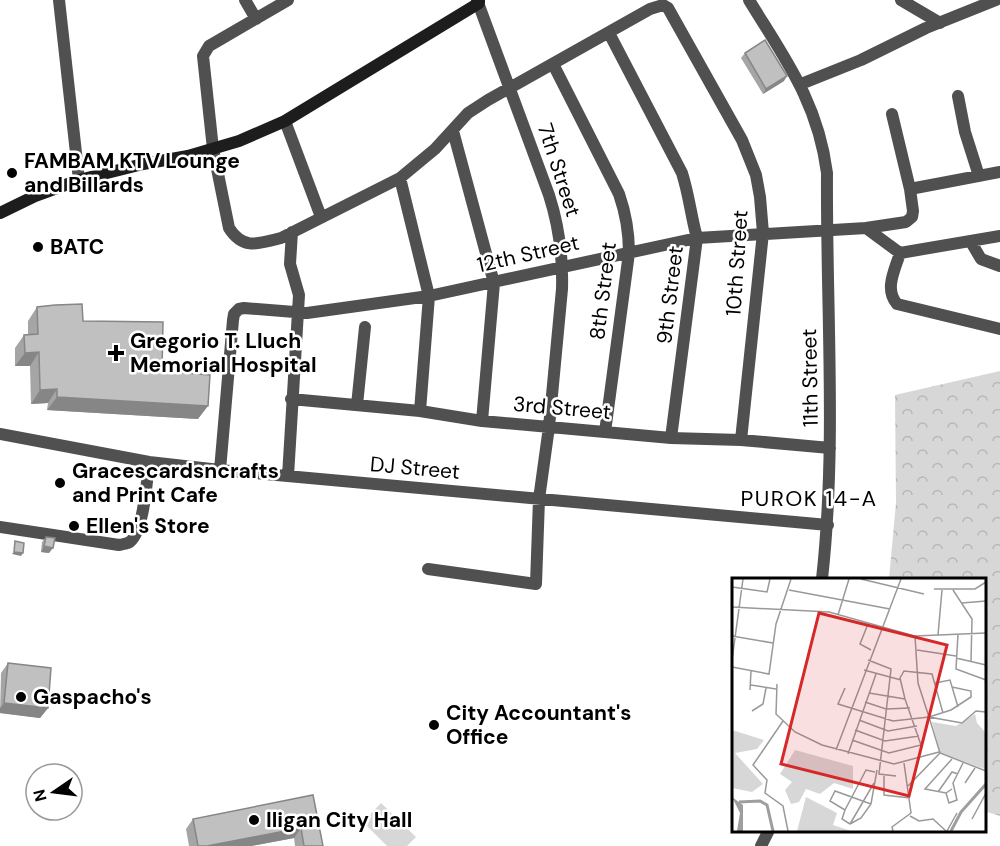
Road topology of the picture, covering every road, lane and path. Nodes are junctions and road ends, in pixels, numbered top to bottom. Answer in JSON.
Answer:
{"nodes":[{"id":1,"x":59,"y":0,"type":"edge"},
{"id":2,"x":245,"y":0,"type":"edge"},
{"id":3,"x":288,"y":0,"type":"edge"},
{"id":4,"x":749,"y":0,"type":"edge"},
{"id":5,"x":901,"y":0,"type":"edge"},
{"id":6,"x":996,"y":0,"type":"edge"},
{"id":7,"x":479,"y":1,"type":"edge"},
{"id":8,"x":256,"y":19,"type":"junction"},
{"id":9,"x":940,"y":23,"type":"junction"},
{"id":10,"x":609,"y":33,"type":"junction"},
{"id":11,"x":553,"y":64,"type":"junction"},
{"id":12,"x":801,"y":84,"type":"junction"},
{"id":13,"x":510,"y":87,"type":"junction"},
{"id":14,"x":958,"y":96,"type":"dead end"},
{"id":15,"x":892,"y":114,"type":"dead end"},
{"id":16,"x":285,"y":121,"type":"junction"},
{"id":17,"x":453,"y":131,"type":"junction"},
{"id":18,"x":213,"y":150,"type":"junction"},
{"id":19,"x":1000,"y":172,"type":"edge"},
{"id":20,"x":979,"y":176,"type":"junction"},
{"id":21,"x":400,"y":178,"type":"junction"},
{"id":22,"x":79,"y":180,"type":"junction"},
{"id":23,"x":910,"y":189,"type":"junction"},
{"id":24,"x":0,"y":213,"type":"edge"},
{"id":25,"x":321,"y":217,"type":"junction"},
{"id":26,"x":866,"y":228,"type":"junction"},
{"id":27,"x":827,"y":230,"type":"junction"},
{"id":28,"x":292,"y":232,"type":"junction"},
{"id":29,"x":763,"y":233,"type":"junction"},
{"id":30,"x":1000,"y":236,"type":"edge"},
{"id":31,"x":697,"y":238,"type":"junction"},
{"id":32,"x":971,"y":242,"type":"junction"},
{"id":33,"x":629,"y":253,"type":"junction"},
{"id":34,"x":900,"y":253,"type":"junction"},
{"id":35,"x":562,"y":266,"type":"junction"},
{"id":36,"x":1000,"y":266,"type":"edge"},
{"id":37,"x":494,"y":283,"type":"junction"},
{"id":38,"x":429,"y":296,"type":"junction"},
{"id":39,"x":298,"y":314,"type":"junction"},
{"id":40,"x":364,"y":327,"type":"dead end"},
{"id":41,"x":1000,"y":329,"type":"edge"},
{"id":42,"x":291,"y":399,"type":"junction"},
{"id":43,"x":357,"y":405,"type":"junction"},
{"id":44,"x":420,"y":411,"type":"junction"},
{"id":45,"x":482,"y":421,"type":"junction"},
{"id":46,"x":549,"y":427,"type":"junction"},
{"id":47,"x":604,"y":432,"type":"junction"},
{"id":48,"x":0,"y":434,"type":"edge"},
{"id":49,"x":671,"y":438,"type":"junction"},
{"id":50,"x":741,"y":440,"type":"junction"},
{"id":51,"x":830,"y":448,"type":"junction"},
{"id":52,"x":148,"y":462,"type":"junction"},
{"id":53,"x":220,"y":470,"type":"junction"},
{"id":54,"x":288,"y":476,"type":"junction"},
{"id":55,"x":539,"y":499,"type":"junction"},
{"id":56,"x":828,"y":525,"type":"junction"},
{"id":57,"x":0,"y":528,"type":"edge"},
{"id":58,"x":428,"y":569,"type":"dead end"},
{"id":59,"x":822,"y":578,"type":"edge"},
{"id":60,"x":768,"y":831,"type":"edge"},
{"id":61,"x":761,"y":846,"type":"edge"}],
"edges":[{"from":1,"to":22,"type":"street"},
{"from":2,"to":8,"type":"street"},
{"from":3,"to":8,"type":"street"},
{"from":4,"to":12,"type":"street","name":"11th Street"},
{"from":5,"to":9,"type":"street"},
{"from":6,"to":9,"type":"street"},
{"from":7,"to":13,"type":"street","name":"7th Street"},
{"from":7,"to":16,"type":"main road"},
{"from":8,"to":18,"type":"street"},
{"from":9,"to":12,"type":"street"},
{"from":10,"to":11,"type":"street"},
{"from":10,"to":29,"type":"street","name":"10th Street"},
{"from":10,"to":31,"type":"street","name":"9th Street"},
{"from":11,"to":13,"type":"street"},
{"from":11,"to":33,"type":"street","name":"8th Street"},
{"from":12,"to":27,"type":"street","name":"11th Street"},
{"from":13,"to":17,"type":"street"},
{"from":13,"to":35,"type":"street","name":"7th Street"},
{"from":14,"to":20,"type":"street"},
{"from":15,"to":23,"type":"street"},
{"from":16,"to":18,"type":"main road"},
{"from":16,"to":25,"type":"street"},
{"from":17,"to":21,"type":"street"},
{"from":17,"to":37,"type":"street"},
{"from":18,"to":22,"type":"main road"},
{"from":18,"to":28,"type":"street"},
{"from":19,"to":20,"type":"street"},
{"from":20,"to":23,"type":"street"},
{"from":21,"to":25,"type":"street"},
{"from":21,"to":38,"type":"street"},
{"from":22,"to":24,"type":"main road"},
{"from":23,"to":26,"type":"street","name":"12th Street"},
{"from":25,"to":28,"type":"street"},
{"from":26,"to":27,"type":"street","name":"12th Street"},
{"from":26,"to":34,"type":"street"},
{"from":27,"to":29,"type":"street","name":"12th Street"},
{"from":27,"to":51,"type":"street","name":"11th Street"},
{"from":28,"to":39,"type":"street"},
{"from":29,"to":31,"type":"street","name":"12th Street"},
{"from":29,"to":50,"type":"street","name":"10th Street"},
{"from":30,"to":32,"type":"street"},
{"from":31,"to":33,"type":"street","name":"12th Street"},
{"from":31,"to":49,"type":"street","name":"9th Street"},
{"from":32,"to":34,"type":"street"},
{"from":32,"to":36,"type":"street"},
{"from":33,"to":35,"type":"street","name":"12th Street"},
{"from":33,"to":47,"type":"street","name":"8th Street"},
{"from":34,"to":41,"type":"street"},
{"from":35,"to":37,"type":"street","name":"12th Street"},
{"from":35,"to":46,"type":"street","name":"7th Street"},
{"from":37,"to":38,"type":"street","name":"12th Street"},
{"from":37,"to":45,"type":"street"},
{"from":38,"to":39,"type":"street","name":"12th Street"},
{"from":38,"to":44,"type":"street"},
{"from":39,"to":42,"type":"street"},
{"from":39,"to":53,"type":"street","name":"12th Street"},
{"from":40,"to":43,"type":"street"},
{"from":42,"to":43,"type":"street","name":"3rd Street"},
{"from":42,"to":54,"type":"street"},
{"from":43,"to":44,"type":"street","name":"3rd Street"},
{"from":44,"to":45,"type":"street","name":"3rd Street"},
{"from":45,"to":46,"type":"street","name":"3rd Street"},
{"from":46,"to":47,"type":"street","name":"3rd Street"},
{"from":46,"to":55,"type":"street","name":"7th Street"},
{"from":47,"to":49,"type":"street","name":"3rd Street"},
{"from":48,"to":52,"type":"street","name":"DJ Street"},
{"from":49,"to":50,"type":"street","name":"3rd Street"},
{"from":50,"to":51,"type":"street","name":"3rd Street"},
{"from":51,"to":56,"type":"street","name":"11th Street"},
{"from":52,"to":53,"type":"street","name":"DJ Street"},
{"from":52,"to":57,"type":"street"},
{"from":53,"to":54,"type":"street","name":"DJ Street"},
{"from":54,"to":55,"type":"street","name":"DJ Street"},
{"from":55,"to":56,"type":"street","name":"DJ Street"},
{"from":55,"to":58,"type":"street","name":"7th Street"},
{"from":56,"to":59,"type":"street","name":"11th Street"},
{"from":60,"to":61,"type":"street"}]}
